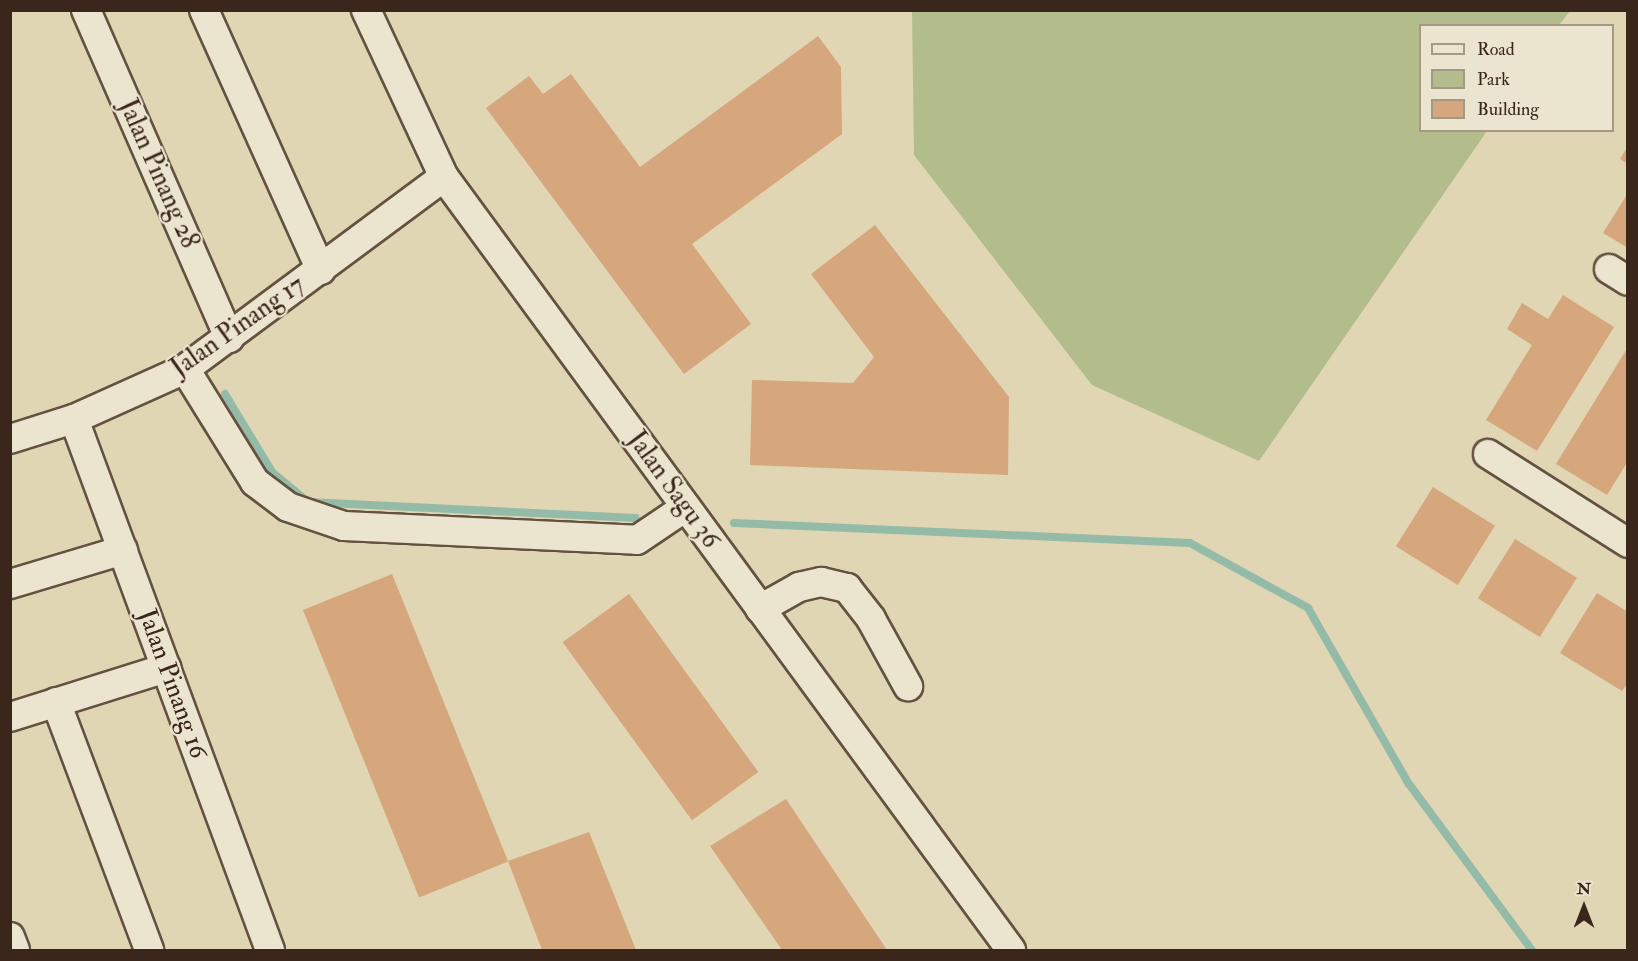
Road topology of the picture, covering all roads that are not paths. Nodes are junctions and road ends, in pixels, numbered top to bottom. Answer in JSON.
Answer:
{"nodes":[{"id":1,"x":86,"y":10,"type":"edge"},
{"id":2,"x":204,"y":10,"type":"edge"},
{"id":3,"x":366,"y":10,"type":"edge"},
{"id":4,"x":444,"y":177,"type":"junction"},
{"id":5,"x":321,"y":270,"type":"junction"},
{"id":6,"x":229,"y":338,"type":"junction"},
{"id":7,"x":185,"y":369,"type":"junction"},
{"id":8,"x":74,"y":418,"type":"junction"},
{"id":9,"x":10,"y":439,"type":"edge"},
{"id":10,"x":1488,"y":454,"type":"dead end"},
{"id":11,"x":686,"y":507,"type":"junction"},
{"id":12,"x":1628,"y":543,"type":"edge"},
{"id":13,"x":123,"y":550,"type":"junction"},
{"id":14,"x":10,"y":584,"type":"edge"},
{"id":15,"x":760,"y":609,"type":"junction"},
{"id":16,"x":166,"y":669,"type":"junction"},
{"id":17,"x":908,"y":686,"type":"dead end"},
{"id":18,"x":56,"y":702,"type":"junction"},
{"id":19,"x":10,"y":717,"type":"edge"},
{"id":20,"x":10,"y":937,"type":"edge"},
{"id":21,"x":15,"y":951,"type":"edge"},
{"id":22,"x":149,"y":951,"type":"edge"},
{"id":23,"x":270,"y":951,"type":"edge"},
{"id":24,"x":1011,"y":951,"type":"edge"}],
"edges":[{"from":1,"to":6,"type":"street","name":"Jalan Pinang 28"},
{"from":2,"to":5,"type":"street"},
{"from":3,"to":4,"type":"street","name":"Jalan Sagu 36"},
{"from":4,"to":5,"type":"street","name":"Jalan Pinang 17"},
{"from":4,"to":11,"type":"street","name":"Jalan Sagu 36"},
{"from":5,"to":6,"type":"street","name":"Jalan Pinang 17"},
{"from":6,"to":7,"type":"street","name":"Jalan Pinang 17"},
{"from":7,"to":8,"type":"street","name":"Jalan Pinang 17"},
{"from":7,"to":11,"type":"street"},
{"from":8,"to":9,"type":"street","name":"Jalan Pinang 17"},
{"from":8,"to":13,"type":"street","name":"Jalan Pinang 16"},
{"from":10,"to":12,"type":"street"},
{"from":11,"to":15,"type":"street","name":"Jalan Sagu 36"},
{"from":13,"to":14,"type":"street"},
{"from":13,"to":16,"type":"street","name":"Jalan Pinang 16"},
{"from":15,"to":17,"type":"street"},
{"from":15,"to":24,"type":"street","name":"Jalan Sagu 36"},
{"from":16,"to":18,"type":"street"},
{"from":16,"to":23,"type":"street","name":"Jalan Pinang 16"},
{"from":18,"to":19,"type":"street"},
{"from":18,"to":22,"type":"street"},
{"from":20,"to":21,"type":"street"}]}
